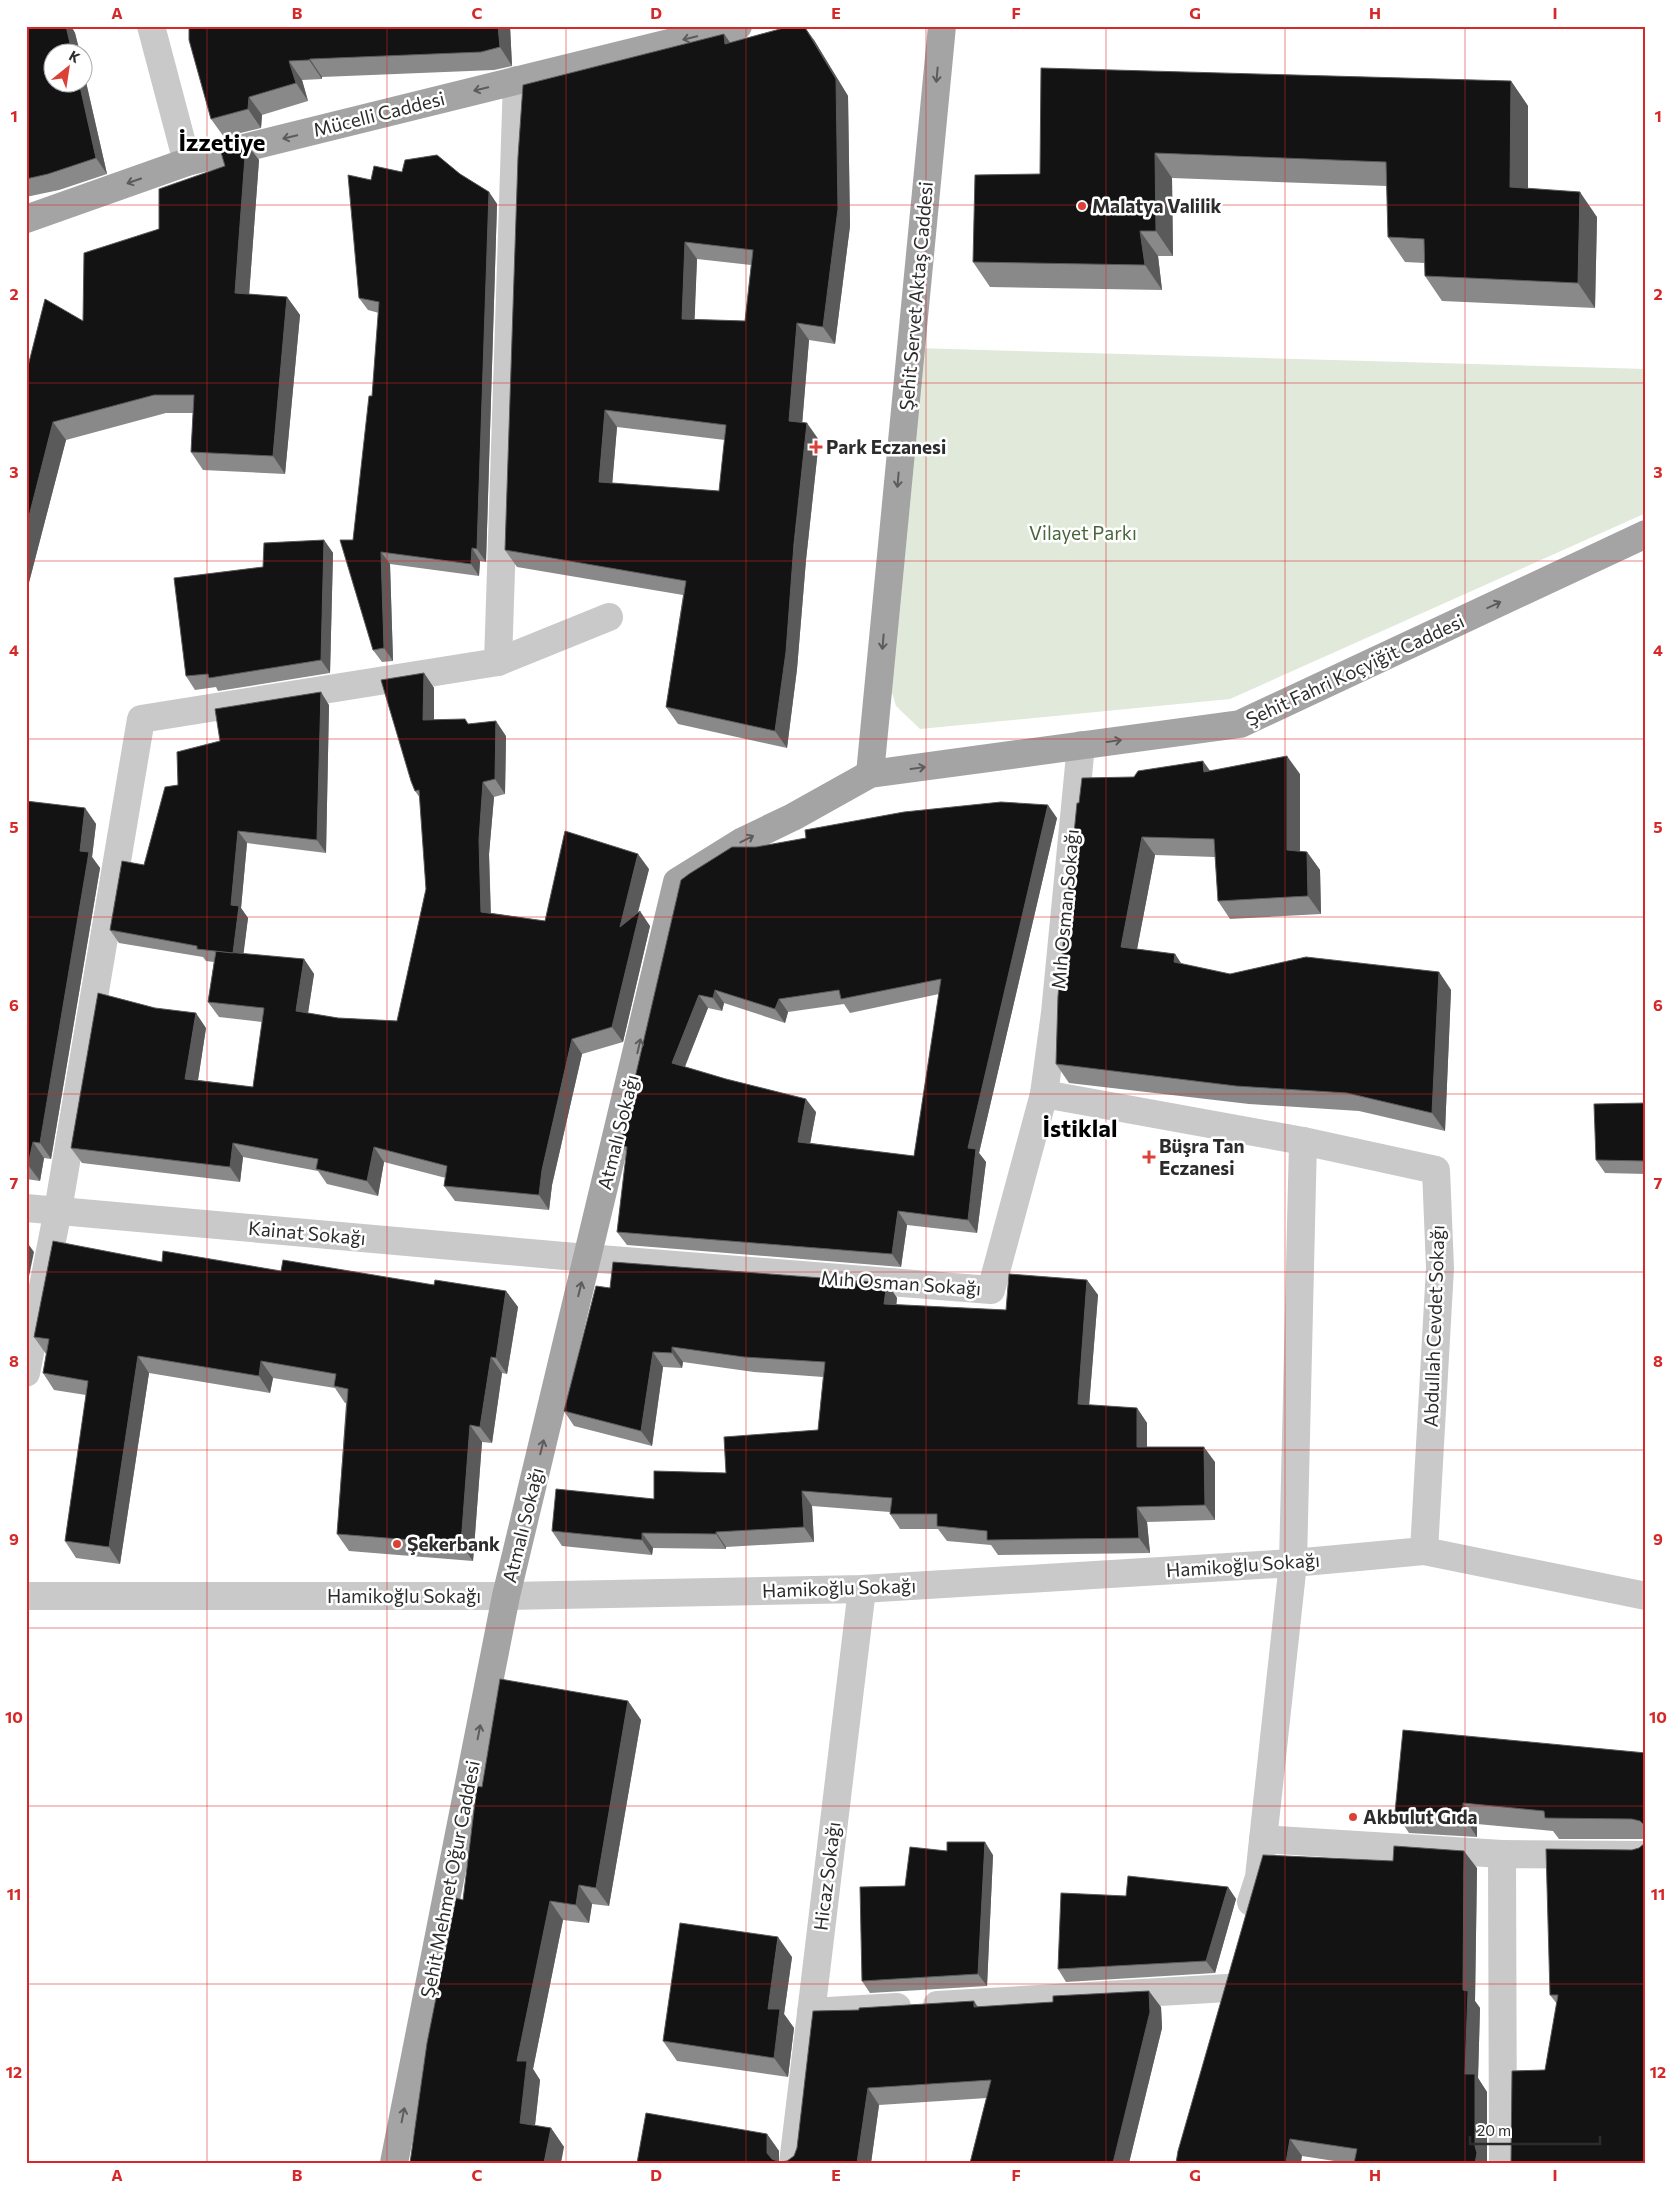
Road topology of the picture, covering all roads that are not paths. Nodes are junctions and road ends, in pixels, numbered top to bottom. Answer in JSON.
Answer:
{"nodes":[{"id":1,"x":151,"y":26,"type":"edge"},
{"id":2,"x":738,"y":26,"type":"edge"},
{"id":3,"x":942,"y":26,"type":"edge"},
{"id":4,"x":517,"y":80,"type":"junction"},
{"id":5,"x":187,"y":162,"type":"junction"},
{"id":6,"x":26,"y":219,"type":"edge"},
{"id":7,"x":1646,"y":534,"type":"edge"},
{"id":8,"x":609,"y":617,"type":"dead end"},
{"id":9,"x":498,"y":662,"type":"junction"},
{"id":10,"x":1081,"y":745,"type":"junction"},
{"id":11,"x":870,"y":774,"type":"junction"},
{"id":12,"x":1044,"y":1094,"type":"junction"},
{"id":13,"x":1303,"y":1140,"type":"junction"},
{"id":14,"x":26,"y":1208,"type":"edge"},
{"id":15,"x":58,"y":1210,"type":"junction"},
{"id":16,"x":587,"y":1258,"type":"junction"},
{"id":17,"x":26,"y":1373,"type":"edge"},
{"id":18,"x":1424,"y":1551,"type":"junction"},
{"id":19,"x":1293,"y":1563,"type":"junction"},
{"id":20,"x":862,"y":1589,"type":"junction"},
{"id":21,"x":26,"y":1596,"type":"edge"},
{"id":22,"x":506,"y":1596,"type":"junction"},
{"id":23,"x":1646,"y":1596,"type":"edge"},
{"id":24,"x":1263,"y":1839,"type":"junction"},
{"id":25,"x":1502,"y":1854,"type":"junction"},
{"id":26,"x":1646,"y":1855,"type":"edge"},
{"id":27,"x":1245,"y":1923,"type":"edge"},
{"id":28,"x":1235,"y":1960,"type":"edge"},
{"id":29,"x":1227,"y":1988,"type":"junction"},
{"id":30,"x":811,"y":2012,"type":"junction"},
{"id":31,"x":1219,"y":2015,"type":"edge"},
{"id":32,"x":394,"y":2163,"type":"edge"},
{"id":33,"x":793,"y":2163,"type":"edge"},
{"id":34,"x":1503,"y":2163,"type":"edge"}],
"edges":[{"from":1,"to":5,"type":"street"},
{"from":2,"to":4,"type":"main road","name":"Mücelli Caddesi","one_way":true},
{"from":3,"to":11,"type":"main road","name":"Şehit Servet Aktaş Caddesi","one_way":true},
{"from":4,"to":5,"type":"main road","name":"Mücelli Caddesi","one_way":true},
{"from":4,"to":9,"type":"street"},
{"from":5,"to":6,"type":"main road","name":"Mücelli Caddesi","one_way":true},
{"from":10,"to":7,"type":"main road","name":"Şehit Fahri Koçyiğit Caddesi","one_way":true},
{"from":8,"to":9,"type":"street"},
{"from":9,"to":15,"type":"street"},
{"from":11,"to":10,"type":"main road","name":"Şehit Fahri Koçyiğit Caddesi","one_way":true},
{"from":10,"to":12,"type":"street","name":"Mıh Osman Sokağı"},
{"from":16,"to":11,"type":"main road","name":"Atmalı Sokağı","one_way":true},
{"from":12,"to":13,"type":"street","name":"Abdullah Cevdet Sokağı"},
{"from":12,"to":16,"type":"street","name":"Mıh Osman Sokağı"},
{"from":13,"to":18,"type":"street","name":"Abdullah Cevdet Sokağı"},
{"from":13,"to":19,"type":"street"},
{"from":14,"to":15,"type":"street","name":"Kainat Sokağı"},
{"from":15,"to":16,"type":"street","name":"Kainat Sokağı"},
{"from":15,"to":17,"type":"street"},
{"from":22,"to":16,"type":"main road","name":"Atmalı Sokağı","one_way":true},
{"from":18,"to":19,"type":"street","name":"Hamikoğlu Sokağı"},
{"from":18,"to":23,"type":"street","name":"Hamikoğlu Sokağı"},
{"from":19,"to":20,"type":"street","name":"Hamikoğlu Sokağı"},
{"from":19,"to":24,"type":"street"},
{"from":20,"to":22,"type":"street","name":"Hamikoğlu Sokağı"},
{"from":20,"to":30,"type":"street","name":"Hicaz Sokağı"},
{"from":21,"to":22,"type":"street","name":"Hamikoğlu Sokağı"},
{"from":32,"to":22,"type":"main road","name":"Şehit Mehmet Oğur Caddesi","one_way":true},
{"from":24,"to":25,"type":"street"},
{"from":24,"to":27,"type":"street"},
{"from":25,"to":26,"type":"street"},
{"from":25,"to":34,"type":"street"},
{"from":28,"to":29,"type":"street"},
{"from":29,"to":30,"type":"street"},
{"from":29,"to":31,"type":"street"},
{"from":30,"to":33,"type":"street","name":"Hicaz Sokağı"}]}
